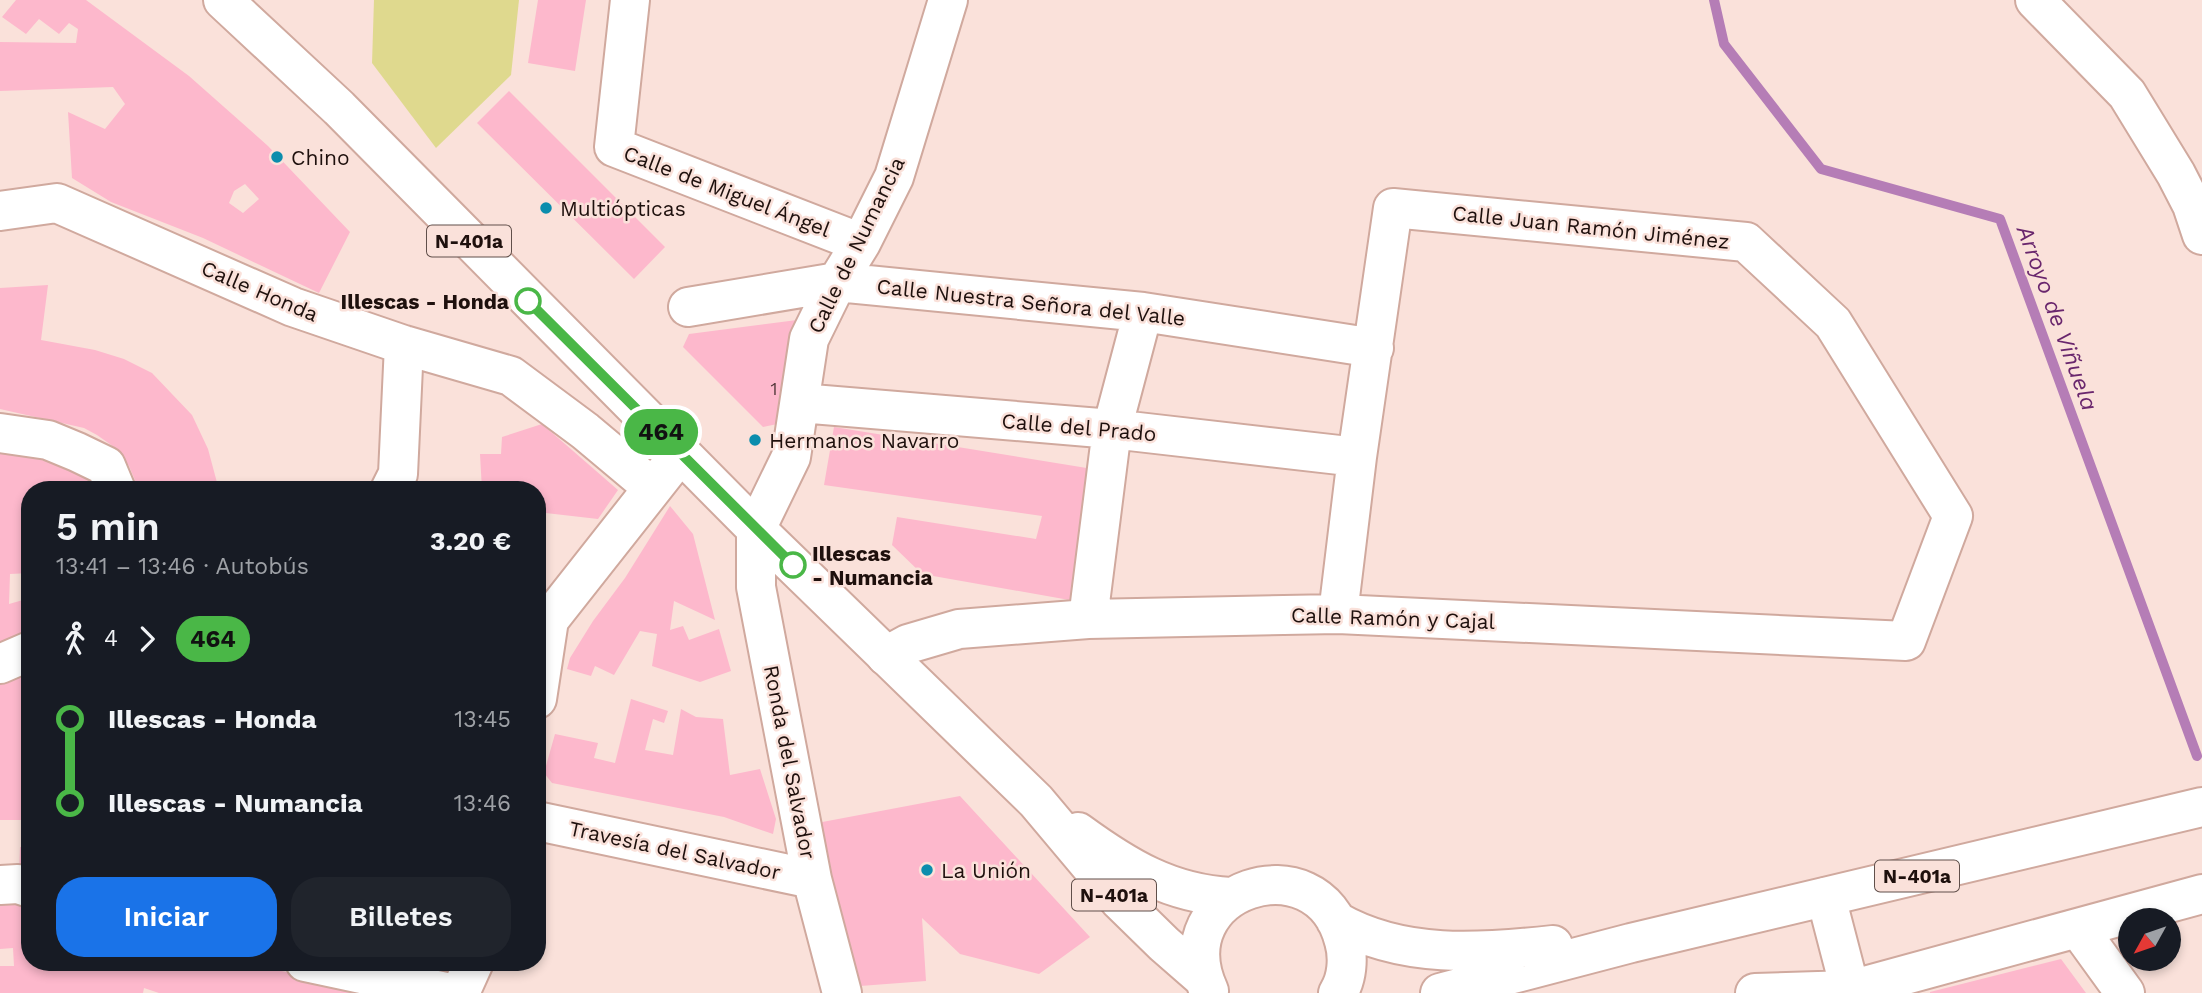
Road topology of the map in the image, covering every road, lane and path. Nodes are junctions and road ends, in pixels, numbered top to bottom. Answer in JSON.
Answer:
{"nodes":[{"id":1,"x":223,"y":0,"type":"edge"},
{"id":2,"x":630,"y":0,"type":"edge"},
{"id":3,"x":948,"y":0,"type":"edge"},
{"id":4,"x":2035,"y":0,"type":"edge"},
{"id":5,"x":0,"y":211,"type":"edge"},
{"id":6,"x":2202,"y":235,"type":"edge"},
{"id":7,"x":861,"y":243,"type":"junction"},
{"id":8,"x":837,"y":282,"type":"junction"},
{"id":9,"x":688,"y":307,"type":"dead end"},
{"id":10,"x":1143,"y":312,"type":"junction"},
{"id":11,"x":404,"y":345,"type":"junction"},
{"id":12,"x":1374,"y":348,"type":"junction"},
{"id":13,"x":800,"y":403,"type":"junction"},
{"id":14,"x":1112,"y":429,"type":"junction"},
{"id":15,"x":0,"y":433,"type":"edge"},
{"id":16,"x":681,"y":453,"type":"junction"},
{"id":17,"x":1357,"y":457,"type":"junction"},
{"id":18,"x":112,"y":481,"type":"edge"},
{"id":19,"x":394,"y":481,"type":"edge"},
{"id":20,"x":653,"y":488,"type":"junction"},
{"id":21,"x":756,"y":529,"type":"junction"},
{"id":22,"x":1338,"y":614,"type":"junction"},
{"id":23,"x":546,"y":617,"type":"edge"},
{"id":24,"x":1088,"y":619,"type":"junction"},
{"id":25,"x":1906,"y":641,"type":"joint"},
{"id":26,"x":21,"y":656,"type":"edge"},
{"id":27,"x":886,"y":656,"type":"junction"},
{"id":28,"x":0,"y":664,"type":"edge"},
{"id":29,"x":1036,"y":802,"type":"junction"},
{"id":30,"x":2202,"y":807,"type":"edge"},
{"id":31,"x":546,"y":823,"type":"edge"},
{"id":32,"x":812,"y":879,"type":"junction"},
{"id":33,"x":0,"y":885,"type":"edge"},
{"id":34,"x":21,"y":885,"type":"edge"},
{"id":35,"x":2202,"y":894,"type":"edge"},
{"id":36,"x":1231,"y":897,"type":"junction"},
{"id":37,"x":1826,"y":897,"type":"junction"},
{"id":38,"x":1336,"y":921,"type":"junction"},
{"id":39,"x":2078,"y":928,"type":"junction"},
{"id":40,"x":1631,"y":943,"type":"junction"},
{"id":41,"x":347,"y":971,"type":"edge"},
{"id":42,"x":470,"y":971,"type":"edge"},
{"id":43,"x":1206,"y":985,"type":"edge"},
{"id":44,"x":1850,"y":992,"type":"edge"},
{"id":45,"x":451,"y":993,"type":"edge"},
{"id":46,"x":460,"y":993,"type":"edge"},
{"id":47,"x":842,"y":993,"type":"edge"},
{"id":48,"x":1338,"y":993,"type":"edge"},
{"id":49,"x":1440,"y":993,"type":"edge"},
{"id":50,"x":1755,"y":993,"type":"edge"},
{"id":51,"x":2125,"y":993,"type":"edge"}],
"edges":[{"from":1,"to":16,"type":"street","number":"N-401a"},
{"from":2,"to":7,"type":"street","name":"Calle de Miguel Ángel"},
{"from":3,"to":7,"type":"street","name":"Calle de Numancia"},
{"from":4,"to":6,"type":"street"},
{"from":5,"to":11,"type":"street","name":"Calle Honda"},
{"from":7,"to":8,"type":"street","name":"Calle de Numancia"},
{"from":8,"to":9,"type":"street","name":"Calle Nuestra Señora del Valle"},
{"from":8,"to":10,"type":"street","name":"Calle Nuestra Señora del Valle"},
{"from":8,"to":13,"type":"street","name":"Calle de Numancia"},
{"from":10,"to":12,"type":"street","name":"Calle Nuestra Señora del Valle"},
{"from":10,"to":14,"type":"street"},
{"from":11,"to":19,"type":"street"},
{"from":11,"to":20,"type":"street","name":"Calle Honda"},
{"from":12,"to":17,"type":"street"},
{"from":12,"to":25,"type":"street","name":"Calle Juan Ramón Jiménez"},
{"from":13,"to":14,"type":"street","name":"Calle del Prado"},
{"from":13,"to":21,"type":"street","name":"Calle de Numancia"},
{"from":14,"to":17,"type":"street","name":"Calle del Prado"},
{"from":14,"to":24,"type":"street"},
{"from":15,"to":18,"type":"street"},
{"from":16,"to":20,"type":"street"},
{"from":16,"to":21,"type":"street","number":"N-401a"},
{"from":17,"to":22,"type":"street"},
{"from":20,"to":23,"type":"street"},
{"from":21,"to":27,"type":"street","number":"N-401a"},
{"from":21,"to":32,"type":"street","name":"Ronda del Salvador"},
{"from":22,"to":24,"type":"street","name":"Calle Ramón y Cajal"},
{"from":22,"to":25,"type":"street","name":"Calle Ramón y Cajal"},
{"from":24,"to":27,"type":"street","name":"Calle Ramón y Cajal"},
{"from":26,"to":28,"type":"street"},
{"from":27,"to":29,"type":"street","number":"N-401a"},
{"from":29,"to":36,"type":"street","number":"N-401a"},
{"from":29,"to":43,"type":"street","number":"N-401a"},
{"from":30,"to":37,"type":"street","number":"N-401a"},
{"from":31,"to":32,"type":"street","name":"Travesía del Salvador"},
{"from":32,"to":47,"type":"street","name":"Ronda del Salvador"},
{"from":33,"to":34,"type":"street"},
{"from":35,"to":39,"type":"street"},
{"from":36,"to":38,"type":"street","number":"N-401a"},
{"from":36,"to":43,"type":"street","number":"N-401a"},
{"from":37,"to":40,"type":"street","number":"N-401a"},
{"from":37,"to":44,"type":"street"},
{"from":38,"to":40,"type":"street","number":"N-401a"},
{"from":38,"to":48,"type":"street","number":"N-401a"},
{"from":39,"to":44,"type":"street"},
{"from":39,"to":51,"type":"street"},
{"from":40,"to":49,"type":"street","number":"N-401a"},
{"from":41,"to":45,"type":"street"},
{"from":42,"to":46,"type":"street"},
{"from":44,"to":50,"type":"street"}]}
